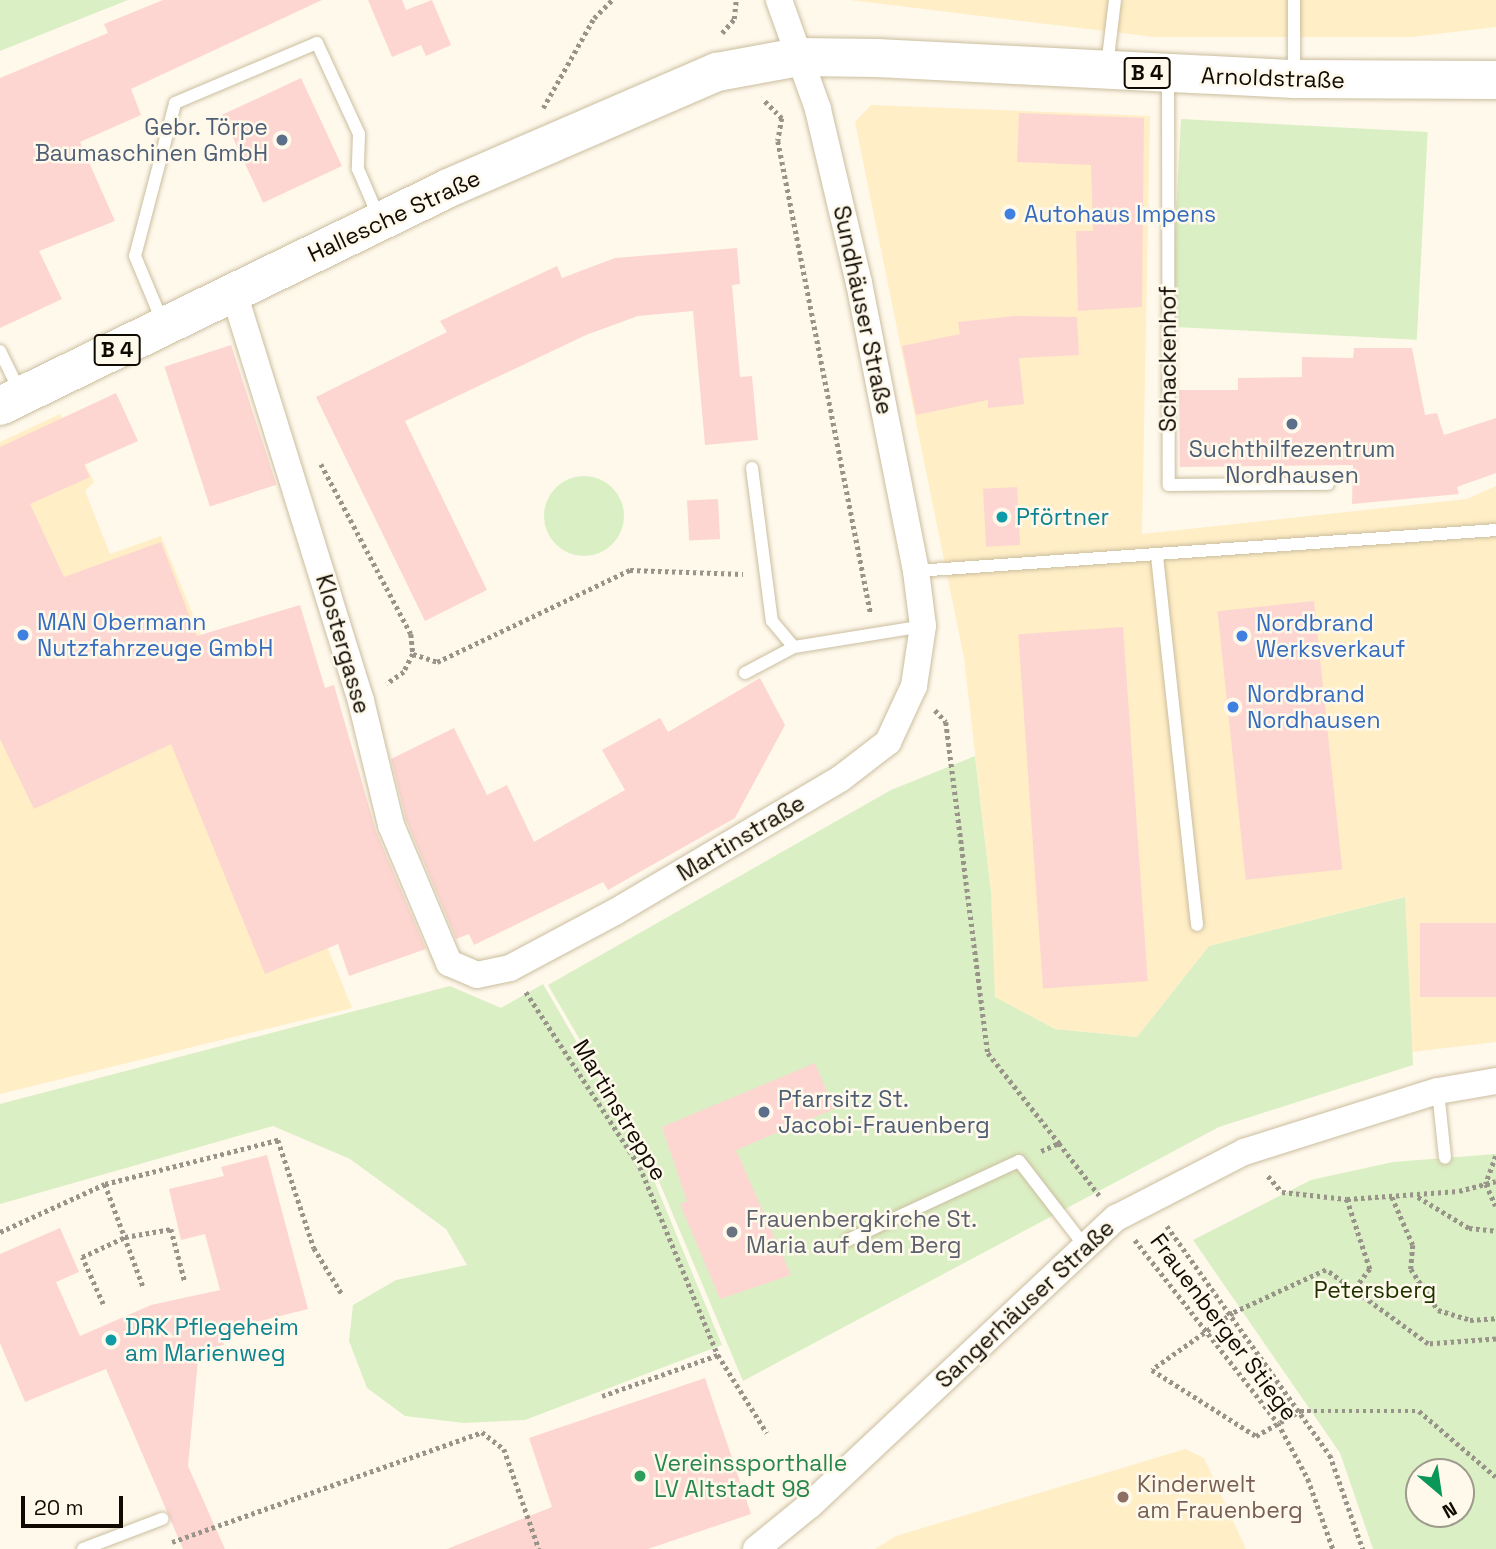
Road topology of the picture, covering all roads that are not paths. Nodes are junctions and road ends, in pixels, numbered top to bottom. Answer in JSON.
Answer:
{"nodes":[{"id":1,"x":779,"y":0,"type":"edge"},
{"id":2,"x":1115,"y":0,"type":"edge"},
{"id":3,"x":1294,"y":0,"type":"edge"},
{"id":4,"x":799,"y":57,"type":"junction"},
{"id":5,"x":1107,"y":70,"type":"junction"},
{"id":6,"x":1168,"y":74,"type":"junction"},
{"id":7,"x":1294,"y":79,"type":"junction"},
{"id":8,"x":1496,"y":79,"type":"edge"},
{"id":9,"x":381,"y":221,"type":"junction"},
{"id":10,"x":234,"y":293,"type":"junction"},
{"id":11,"x":164,"y":327,"type":"junction"},
{"id":12,"x":0,"y":351,"type":"edge"},
{"id":13,"x":11,"y":401,"type":"edge"},
{"id":14,"x":752,"y":468,"type":"dead end"},
{"id":15,"x":1328,"y":484,"type":"dead end"},
{"id":16,"x":1496,"y":530,"type":"edge"},
{"id":17,"x":1157,"y":556,"type":"junction"},
{"id":18,"x":916,"y":571,"type":"junction"},
{"id":19,"x":923,"y":626,"type":"junction"},
{"id":20,"x":794,"y":647,"type":"junction"},
{"id":21,"x":745,"y":673,"type":"dead end"},
{"id":22,"x":1197,"y":925,"type":"dead end"},
{"id":23,"x":477,"y":975,"type":"joint"},
{"id":24,"x":1496,"y":1081,"type":"edge"},
{"id":25,"x":1438,"y":1091,"type":"junction"},
{"id":26,"x":1445,"y":1158,"type":"dead end"},
{"id":27,"x":848,"y":1240,"type":"dead end"},
{"id":28,"x":1084,"y":1245,"type":"junction"},
{"id":29,"x":162,"y":1519,"type":"road end"},
{"id":30,"x":83,"y":1549,"type":"edge"},
{"id":31,"x":756,"y":1549,"type":"edge"}],
"edges":[{"from":1,"to":4,"type":"street","name":"Sundhäuser Straße"},
{"from":2,"to":5,"type":"lane"},
{"from":3,"to":7,"type":"lane"},
{"from":4,"to":5,"type":"main road","name":"Arnoldstraße","number":"B 4"},
{"from":4,"to":9,"type":"main road","name":"Hallesche Straße","number":"B 4"},
{"from":4,"to":18,"type":"street","name":"Sundhäuser Straße"},
{"from":5,"to":6,"type":"main road","name":"Arnoldstraße","number":"B 4"},
{"from":6,"to":7,"type":"main road","name":"Arnoldstraße","number":"B 4"},
{"from":6,"to":15,"type":"lane","name":"Schackenhof"},
{"from":7,"to":8,"type":"main road","name":"Arnoldstraße","number":"B 4"},
{"from":9,"to":10,"type":"main road","name":"Hallesche Straße","number":"B 4"},
{"from":9,"to":11,"type":"lane"},
{"from":10,"to":11,"type":"main road","name":"Hallesche Straße","number":"B 4"},
{"from":10,"to":23,"type":"street","name":"Klostergasse"},
{"from":11,"to":13,"type":"main road","name":"Hallesche Straße","number":"B 4"},
{"from":12,"to":13,"type":"lane"},
{"from":14,"to":20,"type":"lane"},
{"from":16,"to":17,"type":"lane"},
{"from":17,"to":18,"type":"lane"},
{"from":17,"to":22,"type":"lane"},
{"from":18,"to":19,"type":"street","name":"Sundhäuser Straße"},
{"from":19,"to":20,"type":"lane"},
{"from":19,"to":23,"type":"street","name":"Martinstraße"},
{"from":20,"to":21,"type":"lane"},
{"from":24,"to":25,"type":"street","name":"Sangerhäuser Straße"},
{"from":25,"to":26,"type":"lane"},
{"from":25,"to":28,"type":"street","name":"Sangerhäuser Straße"},
{"from":27,"to":28,"type":"lane"},
{"from":28,"to":31,"type":"street","name":"Sangerhäuser Straße"},
{"from":29,"to":30,"type":"lane"}]}
